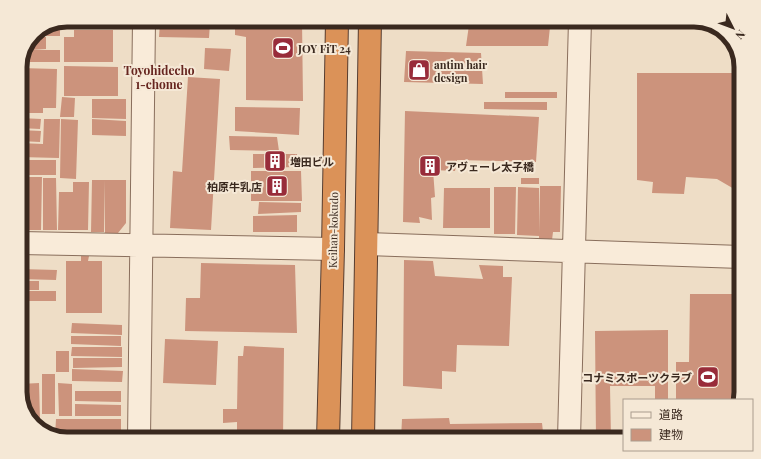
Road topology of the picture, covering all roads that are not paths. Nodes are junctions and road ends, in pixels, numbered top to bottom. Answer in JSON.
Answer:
{"nodes":[{"id":1,"x":144,"y":27,"type":"edge"},
{"id":2,"x":337,"y":27,"type":"edge"},
{"id":3,"x":370,"y":27,"type":"edge"},
{"id":4,"x":580,"y":27,"type":"edge"},
{"id":5,"x":27,"y":243,"type":"edge"},
{"id":6,"x":367,"y":244,"type":"junction"},
{"id":7,"x":142,"y":245,"type":"junction"},
{"id":8,"x":333,"y":249,"type":"junction"},
{"id":9,"x":574,"y":252,"type":"junction"},
{"id":10,"x":734,"y":257,"type":"edge"},
{"id":11,"x":139,"y":432,"type":"edge"},
{"id":12,"x":328,"y":432,"type":"edge"},
{"id":13,"x":363,"y":432,"type":"edge"},
{"id":14,"x":569,"y":432,"type":"edge"}],
"edges":[{"from":1,"to":7,"type":"street"},
{"from":2,"to":8,"type":"highway","name":"Keihan-kokudo"},
{"from":3,"to":6,"type":"highway"},
{"from":4,"to":9,"type":"street"},
{"from":5,"to":7,"type":"street"},
{"from":6,"to":9,"type":"street"},
{"from":6,"to":13,"type":"highway"},
{"from":7,"to":8,"type":"street"},
{"from":7,"to":11,"type":"street"},
{"from":8,"to":12,"type":"highway","name":"Keihan-kokudo"},
{"from":9,"to":10,"type":"street"},
{"from":9,"to":14,"type":"street"}]}
